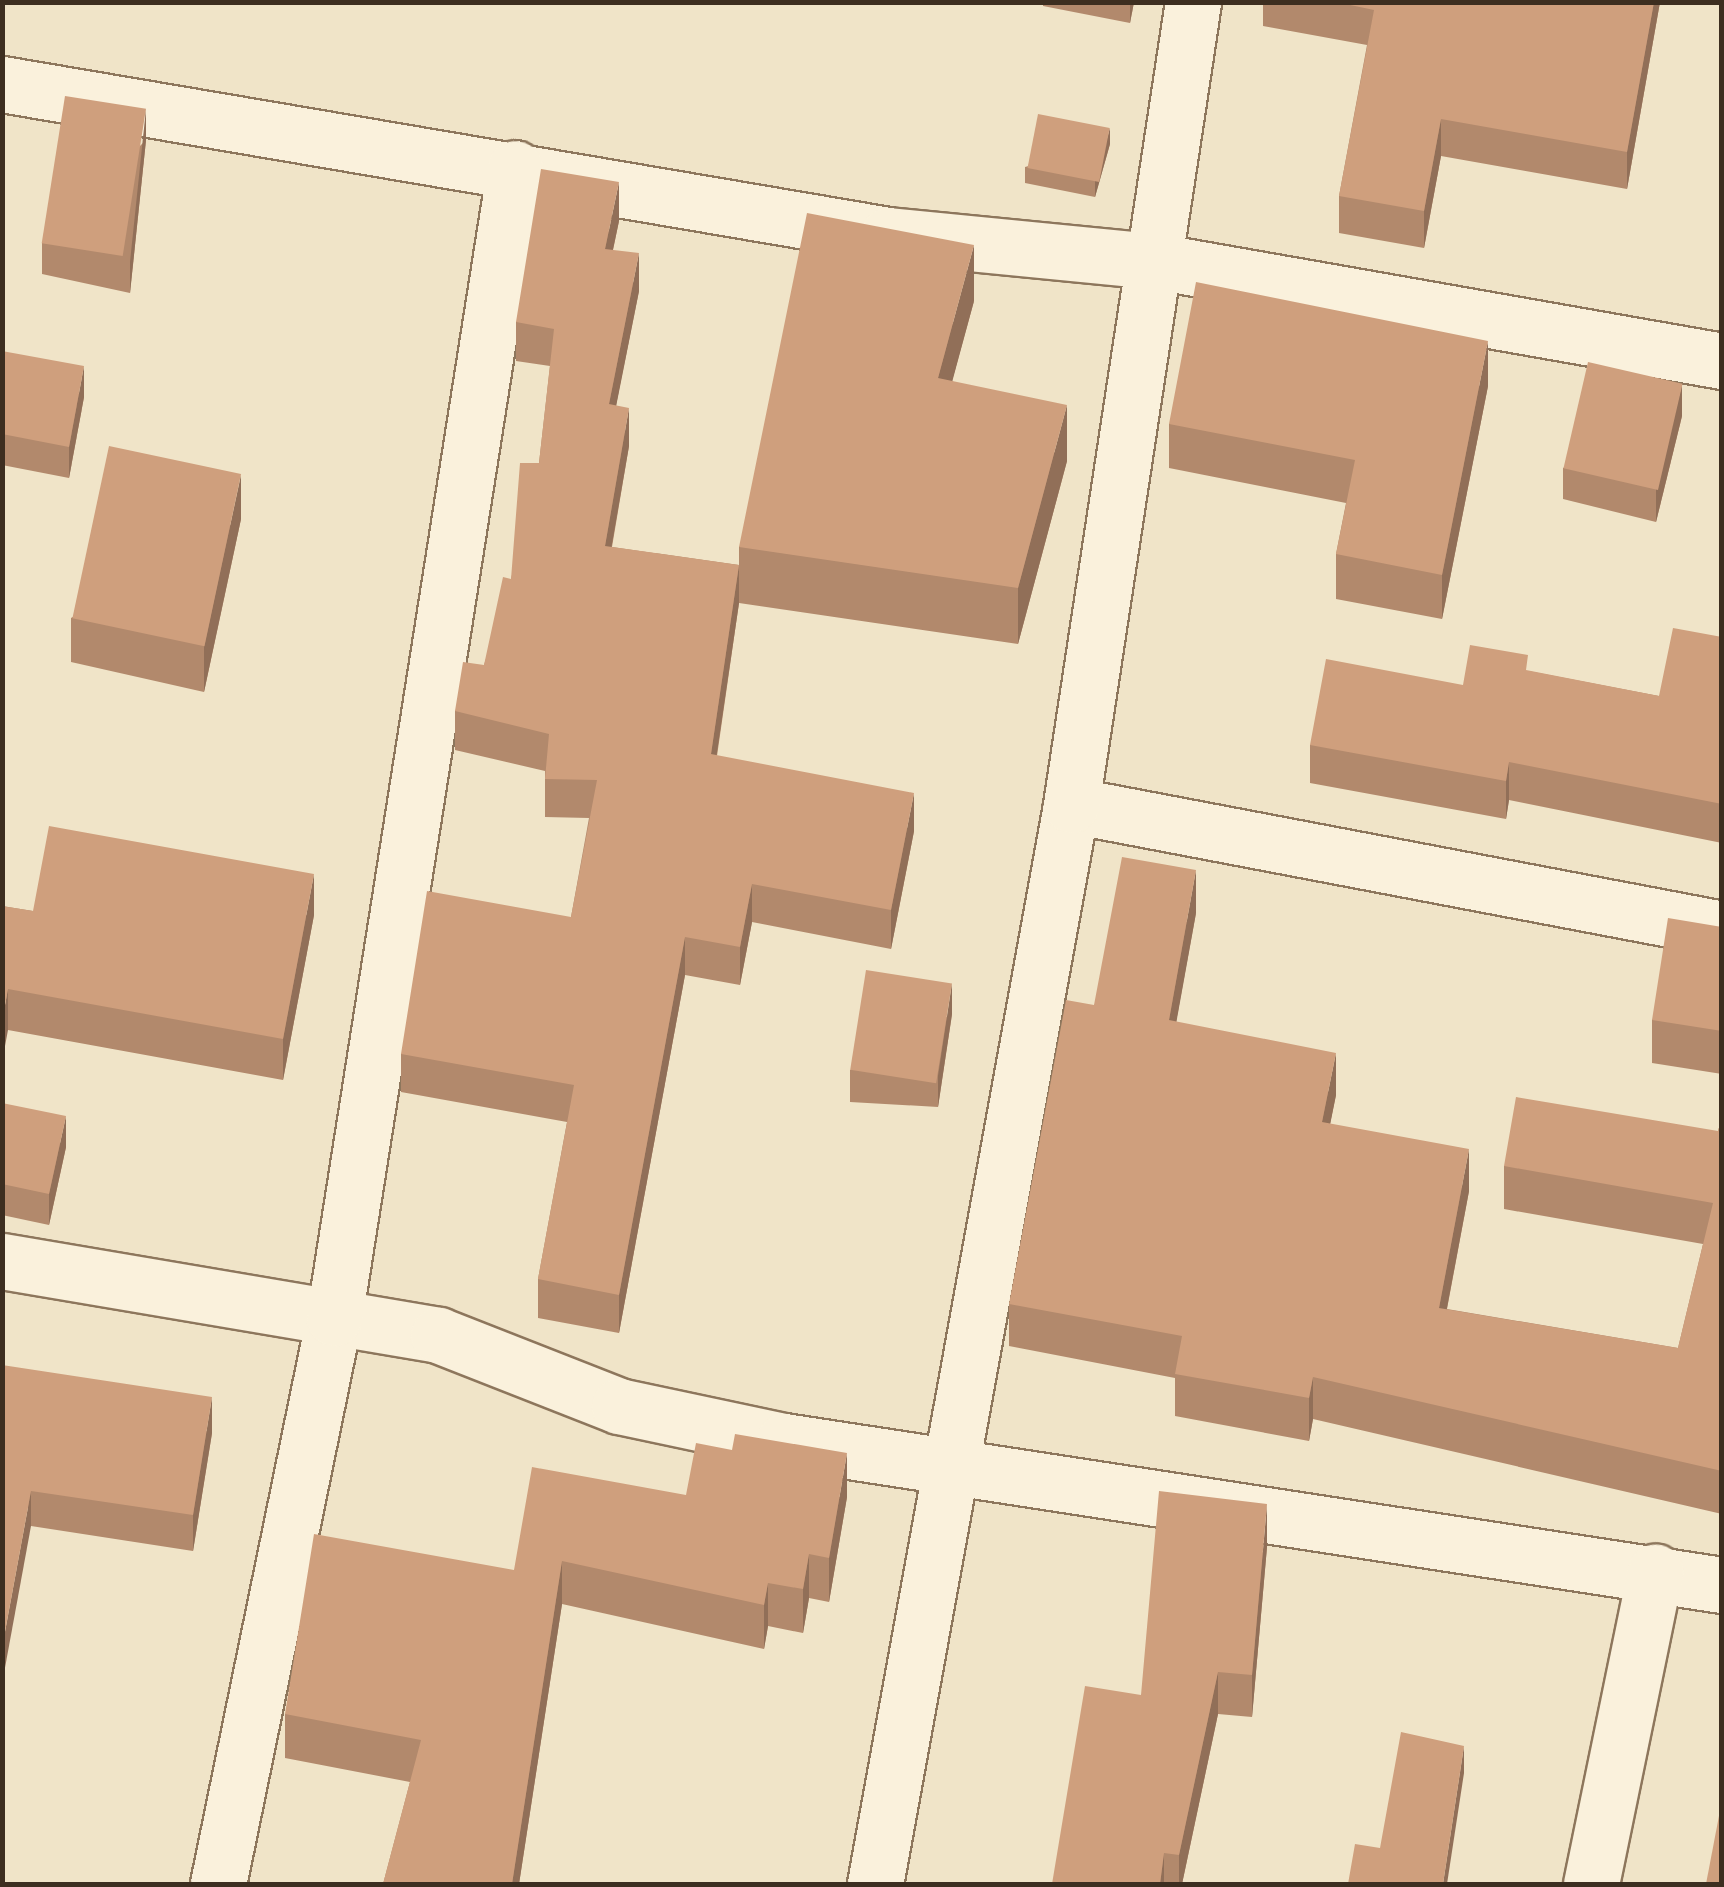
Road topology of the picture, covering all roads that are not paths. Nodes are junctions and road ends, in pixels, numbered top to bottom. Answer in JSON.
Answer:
{"nodes":[{"id":1,"x":1193,"y":2,"type":"edge"},
{"id":2,"x":2,"y":84,"type":"edge"},
{"id":3,"x":515,"y":168,"type":"junction"},
{"id":4,"x":1154,"y":260,"type":"junction"},
{"id":5,"x":1722,"y":361,"type":"edge"},
{"id":6,"x":1071,"y":805,"type":"junction"},
{"id":7,"x":1722,"y":929,"type":"edge"},
{"id":8,"x":2,"y":1261,"type":"edge"},
{"id":9,"x":334,"y":1318,"type":"junction"},
{"id":10,"x":951,"y":1460,"type":"junction"},
{"id":11,"x":1655,"y":1572,"type":"junction"},
{"id":12,"x":1722,"y":1585,"type":"edge"},
{"id":13,"x":218,"y":1884,"type":"edge"},
{"id":14,"x":875,"y":1884,"type":"edge"},
{"id":15,"x":1591,"y":1884,"type":"edge"}],
"edges":[{"from":1,"to":4,"type":"street"},
{"from":2,"to":3,"type":"street"},
{"from":3,"to":4,"type":"street"},
{"from":3,"to":9,"type":"street"},
{"from":4,"to":5,"type":"street"},
{"from":4,"to":6,"type":"street"},
{"from":6,"to":7,"type":"street"},
{"from":6,"to":10,"type":"street"},
{"from":8,"to":9,"type":"street"},
{"from":9,"to":10,"type":"street"},
{"from":9,"to":13,"type":"street"},
{"from":10,"to":11,"type":"street"},
{"from":10,"to":14,"type":"street"},
{"from":11,"to":12,"type":"street"},
{"from":11,"to":15,"type":"street"}]}
